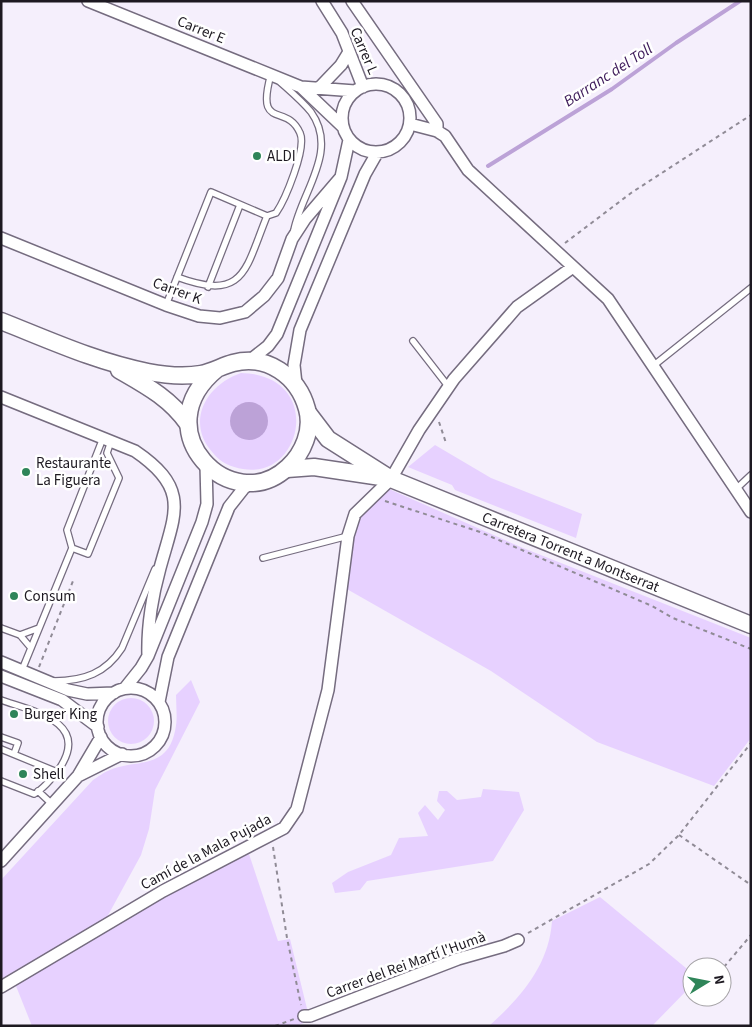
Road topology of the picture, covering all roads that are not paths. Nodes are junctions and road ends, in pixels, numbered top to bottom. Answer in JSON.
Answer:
{"nodes":[{"id":1,"x":88,"y":1,"type":"edge"},
{"id":2,"x":322,"y":1,"type":"edge"},
{"id":3,"x":352,"y":1,"type":"edge"},
{"id":4,"x":349,"y":52,"type":"junction"},
{"id":5,"x":272,"y":74,"type":"junction"},
{"id":6,"x":302,"y":87,"type":"junction"},
{"id":7,"x":319,"y":88,"type":"junction"},
{"id":8,"x":359,"y":89,"type":"junction"},
{"id":9,"x":410,"y":124,"type":"junction"},
{"id":10,"x":342,"y":126,"type":"junction"},
{"id":11,"x":437,"y":131,"type":"junction"},
{"id":12,"x":349,"y":140,"type":"junction"},
{"id":13,"x":376,"y":153,"type":"junction"},
{"id":14,"x":340,"y":177,"type":"junction"},
{"id":15,"x":240,"y":204,"type":"junction"},
{"id":16,"x":267,"y":216,"type":"junction"},
{"id":17,"x":1,"y":238,"type":"edge"},
{"id":18,"x":292,"y":238,"type":"junction"},
{"id":19,"x":573,"y":267,"type":"junction"},
{"id":20,"x":177,"y":277,"type":"junction"},
{"id":21,"x":208,"y":287,"type":"junction"},
{"id":22,"x":751,"y":288,"type":"edge"},
{"id":23,"x":166,"y":304,"type":"junction"},
{"id":24,"x":1,"y":321,"type":"edge"},
{"id":25,"x":413,"y":341,"type":"dead end"},
{"id":26,"x":104,"y":361,"type":"junction"},
{"id":27,"x":249,"y":361,"type":"junction"},
{"id":28,"x":653,"y":366,"type":"junction"},
{"id":29,"x":217,"y":369,"type":"junction"},
{"id":30,"x":296,"y":384,"type":"junction"},
{"id":31,"x":448,"y":386,"type":"junction"},
{"id":32,"x":1,"y":397,"type":"edge"},
{"id":33,"x":308,"y":414,"type":"junction"},
{"id":34,"x":188,"y":424,"type":"junction"},
{"id":35,"x":107,"y":439,"type":"junction"},
{"id":36,"x":206,"y":465,"type":"junction"},
{"id":37,"x":287,"y":469,"type":"junction"},
{"id":38,"x":751,"y":475,"type":"edge"},
{"id":39,"x":391,"y":479,"type":"junction"},
{"id":40,"x":252,"y":482,"type":"junction"},
{"id":41,"x":735,"y":490,"type":"junction"},
{"id":42,"x":751,"y":512,"type":"edge"},
{"id":43,"x":348,"y":536,"type":"junction"},
{"id":44,"x":72,"y":548,"type":"junction"},
{"id":45,"x":163,"y":557,"type":"junction"},
{"id":46,"x":263,"y":558,"type":"dead end"},
{"id":47,"x":751,"y":625,"type":"edge"},
{"id":48,"x":1,"y":628,"type":"edge"},
{"id":49,"x":39,"y":628,"type":"junction"},
{"id":50,"x":20,"y":635,"type":"junction"},
{"id":51,"x":31,"y":648,"type":"junction"},
{"id":52,"x":148,"y":656,"type":"junction"},
{"id":53,"x":1,"y":662,"type":"edge"},
{"id":54,"x":22,"y":670,"type":"junction"},
{"id":55,"x":1,"y":676,"type":"edge"},
{"id":56,"x":50,"y":681,"type":"junction"},
{"id":57,"x":125,"y":688,"type":"junction"},
{"id":58,"x":114,"y":693,"type":"junction"},
{"id":59,"x":1,"y":700,"type":"edge"},
{"id":60,"x":159,"y":702,"type":"junction"},
{"id":61,"x":99,"y":732,"type":"junction"},
{"id":62,"x":1,"y":737,"type":"edge"},
{"id":63,"x":1,"y":749,"type":"edge"},
{"id":64,"x":14,"y":754,"type":"junction"},
{"id":65,"x":122,"y":754,"type":"junction"},
{"id":66,"x":57,"y":772,"type":"junction"},
{"id":67,"x":78,"y":776,"type":"junction"},
{"id":68,"x":1,"y":781,"type":"edge"},
{"id":69,"x":38,"y":791,"type":"junction"},
{"id":70,"x":53,"y":804,"type":"junction"},
{"id":71,"x":1,"y":861,"type":"edge"},
{"id":72,"x":518,"y":940,"type":"road end"},
{"id":73,"x":1,"y":987,"type":"edge"},
{"id":74,"x":304,"y":1016,"type":"road end"}],
"edges":[{"from":1,"to":5,"type":"street","name":"Carrer E"},
{"from":2,"to":4,"type":"street","name":"Carrer L"},
{"from":3,"to":11,"type":"street"},
{"from":4,"to":7,"type":"street"},
{"from":4,"to":8,"type":"street","name":"Carrer L"},
{"from":5,"to":6,"type":"street","name":"Carrer E"},
{"from":5,"to":16,"type":"lane"},
{"from":5,"to":18,"type":"lane"},
{"from":6,"to":7,"type":"street"},
{"from":6,"to":10,"type":"street"},
{"from":7,"to":8,"type":"street"},
{"from":8,"to":9,"type":"street"},
{"from":8,"to":10,"type":"street"},
{"from":9,"to":11,"type":"street"},
{"from":9,"to":13,"type":"street"},
{"from":10,"to":12,"type":"street"},
{"from":11,"to":19,"type":"street"},
{"from":12,"to":13,"type":"street"},
{"from":12,"to":14,"type":"street"},
{"from":13,"to":30,"type":"street"},
{"from":14,"to":18,"type":"street","name":"Carrer K"},
{"from":14,"to":27,"type":"street"},
{"from":15,"to":16,"type":"lane"},
{"from":15,"to":20,"type":"lane"},
{"from":15,"to":21,"type":"lane"},
{"from":16,"to":21,"type":"lane"},
{"from":17,"to":23,"type":"street","name":"Carrer K"},
{"from":18,"to":23,"type":"street","name":"Carrer K"},
{"from":19,"to":28,"type":"street"},
{"from":19,"to":31,"type":"street","name":"Camí de la Mala Pujada"},
{"from":20,"to":21,"type":"lane"},
{"from":20,"to":23,"type":"lane"},
{"from":22,"to":28,"type":"lane"},
{"from":24,"to":26,"type":"main road"},
{"from":25,"to":31,"type":"lane"},
{"from":26,"to":29,"type":"main road"},
{"from":26,"to":34,"type":"main road"},
{"from":27,"to":29,"type":"main road"},
{"from":27,"to":30,"type":"main road"},
{"from":28,"to":41,"type":"street"},
{"from":29,"to":34,"type":"main road"},
{"from":30,"to":33,"type":"main road"},
{"from":31,"to":39,"type":"street","name":"Camí de la Mala Pujada"},
{"from":32,"to":35,"type":"street"},
{"from":33,"to":37,"type":"main road"},
{"from":33,"to":39,"type":"main road"},
{"from":34,"to":36,"type":"main road"},
{"from":35,"to":44,"type":"lane"},
{"from":35,"to":44,"type":"lane"},
{"from":35,"to":45,"type":"street"},
{"from":36,"to":40,"type":"main road"},
{"from":36,"to":52,"type":"street"},
{"from":37,"to":39,"type":"main road"},
{"from":37,"to":40,"type":"main road"},
{"from":38,"to":41,"type":"lane"},
{"from":39,"to":43,"type":"street","name":"Camí de la Mala Pujada"},
{"from":39,"to":47,"type":"main road","name":"Carretera Torrent a Montserrat"},
{"from":40,"to":60,"type":"street"},
{"from":41,"to":42,"type":"street"},
{"from":43,"to":46,"type":"lane"},
{"from":43,"to":73,"type":"street","name":"Camí de la Mala Pujada"},
{"from":44,"to":49,"type":"lane"},
{"from":45,"to":52,"type":"street"},
{"from":45,"to":56,"type":"lane"},
{"from":48,"to":50,"type":"lane"},
{"from":49,"to":50,"type":"lane"},
{"from":49,"to":51,"type":"lane"},
{"from":50,"to":51,"type":"lane"},
{"from":51,"to":54,"type":"lane"},
{"from":52,"to":57,"type":"street"},
{"from":53,"to":54,"type":"street"},
{"from":54,"to":56,"type":"street"},
{"from":55,"to":61,"type":"street"},
{"from":56,"to":58,"type":"street"},
{"from":57,"to":58,"type":"street"},
{"from":57,"to":60,"type":"street"},
{"from":58,"to":61,"type":"street"},
{"from":59,"to":66,"type":"lane"},
{"from":60,"to":65,"type":"street"},
{"from":61,"to":65,"type":"street"},
{"from":61,"to":67,"type":"street"},
{"from":62,"to":64,"type":"lane"},
{"from":63,"to":64,"type":"lane"},
{"from":64,"to":66,"type":"lane"},
{"from":65,"to":67,"type":"street"},
{"from":66,"to":69,"type":"lane"},
{"from":67,"to":70,"type":"street"},
{"from":68,"to":69,"type":"lane"},
{"from":69,"to":70,"type":"lane"},
{"from":70,"to":71,"type":"street"},
{"from":72,"to":74,"type":"street","name":"Carrer del Rei Martí l'Humà"}]}
